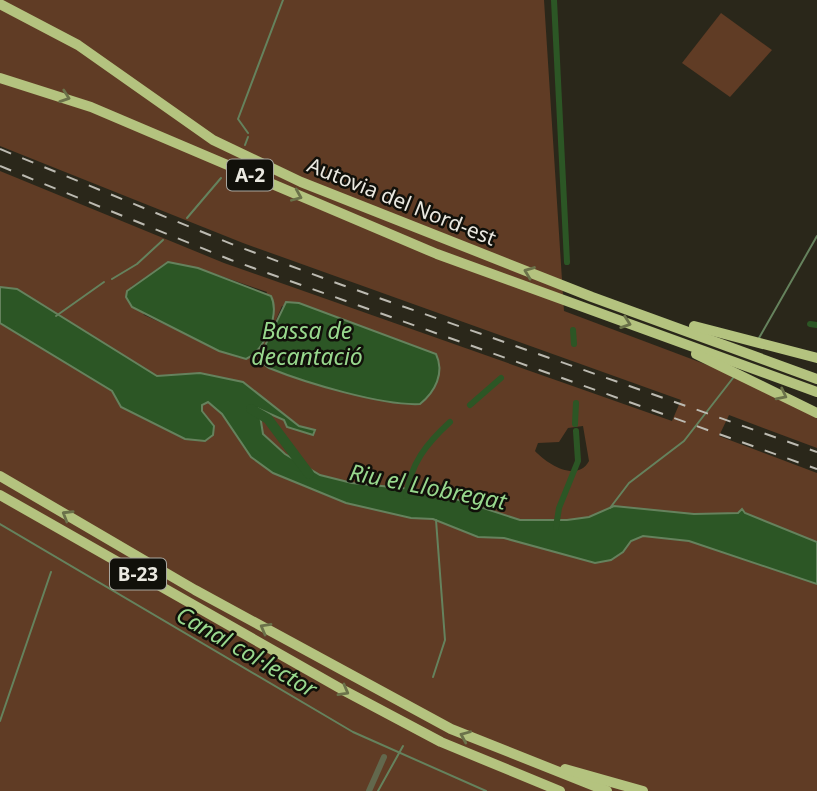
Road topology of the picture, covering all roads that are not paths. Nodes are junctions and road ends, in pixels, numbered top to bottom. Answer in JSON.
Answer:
{"nodes":[{"id":1,"x":0,"y":4,"type":"edge"},
{"id":2,"x":0,"y":78,"type":"edge"},
{"id":3,"x":736,"y":343,"type":"junction"},
{"id":4,"x":817,"y":358,"type":"edge"},
{"id":5,"x":724,"y":362,"type":"junction"},
{"id":6,"x":817,"y":379,"type":"edge"},
{"id":7,"x":817,"y":392,"type":"edge"},
{"id":8,"x":817,"y":413,"type":"edge"},
{"id":9,"x":0,"y":476,"type":"edge"},
{"id":10,"x":0,"y":495,"type":"edge"},
{"id":11,"x":384,"y":757,"type":"dead end"},
{"id":12,"x":528,"y":761,"type":"junction"},
{"id":13,"x":369,"y":791,"type":"edge"},
{"id":14,"x":560,"y":791,"type":"edge"},
{"id":15,"x":607,"y":791,"type":"edge"},
{"id":16,"x":643,"y":791,"type":"edge"}],
"edges":[{"from":3,"to":1,"type":"highway","name":"Autovia del Nord-est","number":"A-2","one_way":true},
{"from":2,"to":5,"type":"highway","name":"Autovia del Nord-est","number":"A-2","one_way":true},
{"from":3,"to":4,"type":"highway"},
{"from":3,"to":6,"type":"highway","name":"Autovia del Nord-est","number":"A-2"},
{"from":5,"to":7,"type":"highway"},
{"from":5,"to":8,"type":"highway","one_way":true},
{"from":12,"to":9,"type":"highway","number":"B-23","one_way":true},
{"from":10,"to":14,"type":"highway","number":"B-23","one_way":true},
{"from":11,"to":13,"type":"street"},
{"from":12,"to":15,"type":"highway","number":"B-23"},
{"from":12,"to":16,"type":"highway"}]}
